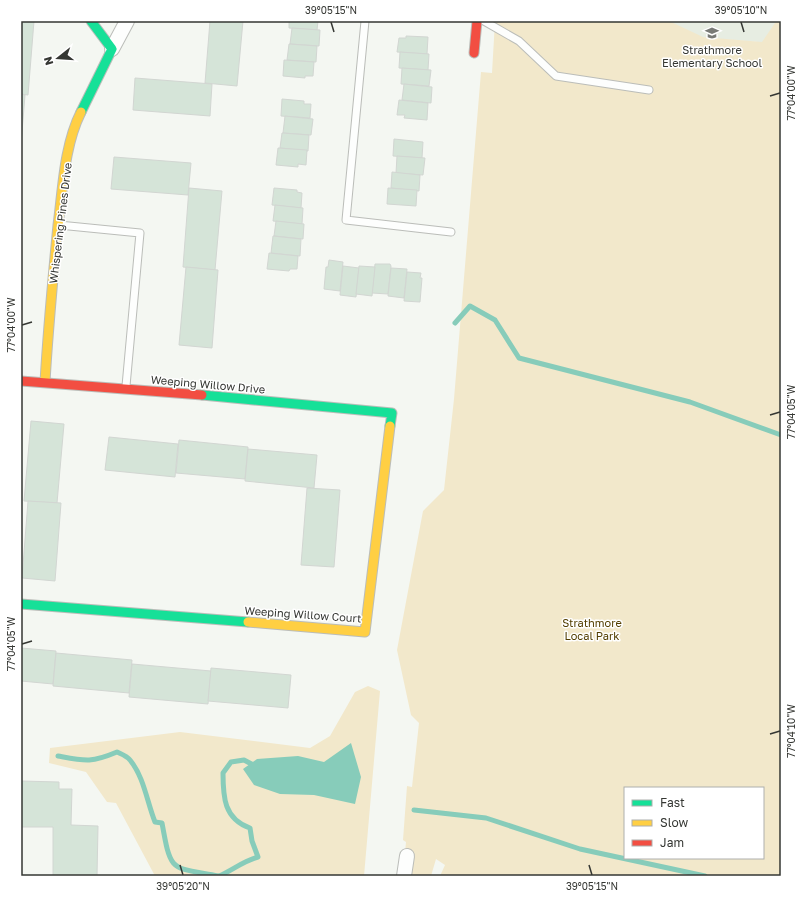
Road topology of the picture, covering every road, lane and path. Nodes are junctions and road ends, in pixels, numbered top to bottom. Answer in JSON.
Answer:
{"nodes":[{"id":1,"x":91,"y":21,"type":"edge"},
{"id":2,"x":127,"y":21,"type":"edge"},
{"id":3,"x":365,"y":21,"type":"edge"},
{"id":4,"x":477,"y":21,"type":"edge"},
{"id":5,"x":484,"y":21,"type":"edge"},
{"id":6,"x":112,"y":49,"type":"junction"},
{"id":7,"x":474,"y":53,"type":"dead end"},
{"id":8,"x":649,"y":90,"type":"dead end"},
{"id":9,"x":58,"y":225,"type":"junction"},
{"id":10,"x":451,"y":232,"type":"dead end"},
{"id":11,"x":21,"y":381,"type":"edge"},
{"id":12,"x":45,"y":382,"type":"junction"},
{"id":13,"x":126,"y":388,"type":"junction"},
{"id":14,"x":392,"y":413,"type":"joint"},
{"id":15,"x":21,"y":604,"type":"edge"},
{"id":16,"x":407,"y":856,"type":"dead end"},
{"id":17,"x":404,"y":876,"type":"edge"}],
"edges":[{"from":1,"to":6,"type":"street"},
{"from":2,"to":6,"type":"street","name":"Whispering Pines Drive"},
{"from":3,"to":10,"type":"lane"},
{"from":4,"to":7,"type":"street"},
{"from":5,"to":8,"type":"lane"},
{"from":6,"to":9,"type":"street","name":"Whispering Pines Drive"},
{"from":9,"to":12,"type":"street","name":"Whispering Pines Drive"},
{"from":9,"to":13,"type":"lane"},
{"from":11,"to":12,"type":"street","name":"Weeping Willow Drive"},
{"from":12,"to":13,"type":"street","name":"Weeping Willow Drive"},
{"from":13,"to":14,"type":"street","name":"Weeping Willow Drive"},
{"from":14,"to":15,"type":"street","name":"Weeping Willow Court"},
{"from":16,"to":17,"type":"street"}]}
